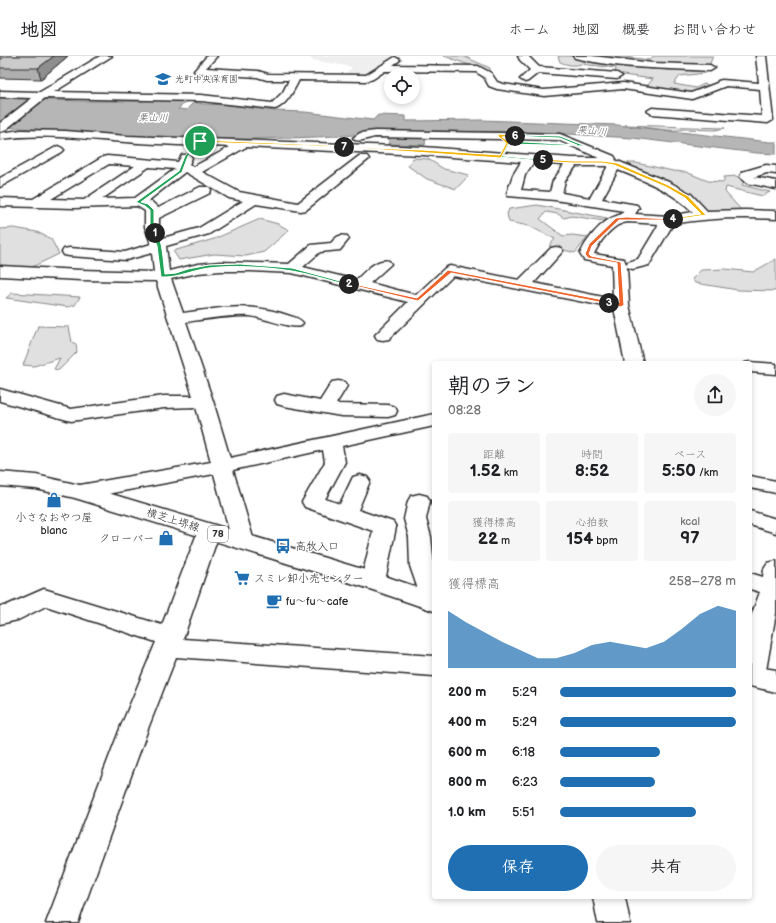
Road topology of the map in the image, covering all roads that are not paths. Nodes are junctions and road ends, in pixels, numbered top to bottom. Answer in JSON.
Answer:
{"nodes":[{"id":1,"x":107,"y":56,"type":"edge"},
{"id":2,"x":212,"y":56,"type":"edge"},
{"id":3,"x":400,"y":56,"type":"edge"},
{"id":4,"x":578,"y":56,"type":"edge"},
{"id":5,"x":642,"y":56,"type":"edge"},
{"id":6,"x":761,"y":56,"type":"edge"},
{"id":7,"x":523,"y":57,"type":"edge"},
{"id":8,"x":537,"y":65,"type":"junction"},
{"id":9,"x":383,"y":68,"type":"junction"},
{"id":10,"x":710,"y":68,"type":"dead end"},
{"id":11,"x":593,"y":74,"type":"junction"},
{"id":12,"x":631,"y":77,"type":"dead end"},
{"id":13,"x":295,"y":78,"type":"junction"},
{"id":14,"x":658,"y":81,"type":"dead end"},
{"id":15,"x":722,"y":83,"type":"junction"},
{"id":16,"x":765,"y":86,"type":"junction"},
{"id":17,"x":586,"y":90,"type":"junction"},
{"id":18,"x":653,"y":91,"type":"junction"},
{"id":19,"x":512,"y":92,"type":"junction"},
{"id":20,"x":0,"y":94,"type":"edge"},
{"id":21,"x":42,"y":95,"type":"junction"},
{"id":22,"x":545,"y":96,"type":"dead end"},
{"id":23,"x":652,"y":111,"type":"junction"},
{"id":24,"x":649,"y":122,"type":"dead end"},
{"id":25,"x":0,"y":129,"type":"edge"},
{"id":26,"x":0,"y":136,"type":"edge"},
{"id":27,"x":503,"y":139,"type":"junction"},
{"id":28,"x":200,"y":141,"type":"junction"},
{"id":29,"x":245,"y":143,"type":"junction"},
{"id":30,"x":350,"y":148,"type":"junction"},
{"id":31,"x":58,"y":150,"type":"dead end"},
{"id":32,"x":307,"y":150,"type":"dead end"},
{"id":33,"x":501,"y":157,"type":"junction"},
{"id":34,"x":408,"y":158,"type":"dead end"},
{"id":35,"x":363,"y":159,"type":"junction"},
{"id":36,"x":529,"y":159,"type":"junction"},
{"id":37,"x":572,"y":162,"type":"junction"},
{"id":38,"x":613,"y":162,"type":"junction"},
{"id":39,"x":147,"y":163,"type":"junction"},
{"id":40,"x":189,"y":169,"type":"junction"},
{"id":41,"x":776,"y":170,"type":"edge"},
{"id":42,"x":1,"y":182,"type":"edge"},
{"id":43,"x":631,"y":182,"type":"dead end"},
{"id":44,"x":776,"y":184,"type":"edge"},
{"id":45,"x":204,"y":190,"type":"dead end"},
{"id":46,"x":656,"y":190,"type":"dead end"},
{"id":47,"x":638,"y":193,"type":"dead end"},
{"id":48,"x":555,"y":196,"type":"junction"},
{"id":49,"x":254,"y":200,"type":"junction"},
{"id":50,"x":0,"y":202,"type":"edge"},
{"id":51,"x":138,"y":202,"type":"junction"},
{"id":52,"x":594,"y":202,"type":"junction"},
{"id":53,"x":36,"y":203,"type":"junction"},
{"id":54,"x":86,"y":204,"type":"junction"},
{"id":55,"x":629,"y":213,"type":"junction"},
{"id":56,"x":704,"y":215,"type":"junction"},
{"id":57,"x":776,"y":215,"type":"edge"},
{"id":58,"x":153,"y":216,"type":"junction"},
{"id":59,"x":668,"y":220,"type":"junction"},
{"id":60,"x":342,"y":240,"type":"dead end"},
{"id":61,"x":159,"y":245,"type":"junction"},
{"id":62,"x":556,"y":251,"type":"dead end"},
{"id":63,"x":69,"y":252,"type":"dead end"},
{"id":64,"x":384,"y":264,"type":"dead end"},
{"id":65,"x":633,"y":265,"type":"dead end"},
{"id":66,"x":292,"y":270,"type":"junction"},
{"id":67,"x":4,"y":274,"type":"edge"},
{"id":68,"x":162,"y":276,"type":"junction"},
{"id":69,"x":358,"y":286,"type":"junction"},
{"id":70,"x":522,"y":286,"type":"junction"},
{"id":71,"x":418,"y":300,"type":"junction"},
{"id":72,"x":621,"y":305,"type":"junction"},
{"id":73,"x":177,"y":320,"type":"junction"},
{"id":74,"x":295,"y":323,"type":"dead end"},
{"id":75,"x":383,"y":335,"type":"dead end"},
{"id":76,"x":634,"y":361,"type":"edge"},
{"id":77,"x":752,"y":367,"type":"edge"},
{"id":78,"x":776,"y":369,"type":"edge"},
{"id":79,"x":338,"y":386,"type":"dead end"},
{"id":80,"x":0,"y":395,"type":"edge"},
{"id":81,"x":284,"y":400,"type":"dead end"},
{"id":82,"x":204,"y":401,"type":"junction"},
{"id":83,"x":325,"y":407,"type":"junction"},
{"id":84,"x":432,"y":420,"type":"edge"},
{"id":85,"x":384,"y":432,"type":"junction"},
{"id":86,"x":331,"y":443,"type":"junction"},
{"id":87,"x":223,"y":466,"type":"junction"},
{"id":88,"x":0,"y":479,"type":"edge"},
{"id":89,"x":360,"y":481,"type":"dead end"},
{"id":90,"x":752,"y":482,"type":"edge"},
{"id":91,"x":776,"y":487,"type":"edge"},
{"id":92,"x":80,"y":492,"type":"junction"},
{"id":93,"x":419,"y":501,"type":"dead end"},
{"id":94,"x":346,"y":514,"type":"junction"},
{"id":95,"x":752,"y":519,"type":"edge"},
{"id":96,"x":776,"y":526,"type":"edge"},
{"id":97,"x":209,"y":531,"type":"junction"},
{"id":98,"x":243,"y":541,"type":"junction"},
{"id":99,"x":373,"y":581,"type":"junction"},
{"id":100,"x":769,"y":581,"type":"edge"},
{"id":101,"x":432,"y":595,"type":"edge"},
{"id":102,"x":432,"y":600,"type":"edge"},
{"id":103,"x":756,"y":613,"type":"edge"},
{"id":104,"x":0,"y":615,"type":"edge"},
{"id":105,"x":169,"y":642,"type":"junction"},
{"id":106,"x":432,"y":666,"type":"edge"},
{"id":107,"x":759,"y":678,"type":"edge"},
{"id":108,"x":609,"y":899,"type":"edge"},
{"id":109,"x":62,"y":923,"type":"edge"},
{"id":110,"x":614,"y":923,"type":"edge"}],
"edges":[{"from":1,"to":21,"type":"street"},
{"from":2,"to":13,"type":"street"},
{"from":3,"to":9,"type":"street"},
{"from":4,"to":10,"type":"street"},
{"from":5,"to":15,"type":"street"},
{"from":6,"to":16,"type":"street"},
{"from":7,"to":8,"type":"street"},
{"from":8,"to":11,"type":"street"},
{"from":8,"to":19,"type":"street"},
{"from":9,"to":13,"type":"street"},
{"from":9,"to":19,"type":"street"},
{"from":11,"to":12,"type":"street"},
{"from":11,"to":17,"type":"street"},
{"from":13,"to":21,"type":"street"},
{"from":14,"to":18,"type":"street"},
{"from":15,"to":16,"type":"street"},
{"from":15,"to":18,"type":"street"},
{"from":16,"to":23,"type":"street"},
{"from":17,"to":18,"type":"street"},
{"from":17,"to":19,"type":"street"},
{"from":18,"to":23,"type":"street"},
{"from":19,"to":22,"type":"street"},
{"from":20,"to":21,"type":"street"},
{"from":21,"to":25,"type":"street"},
{"from":23,"to":24,"type":"street"},
{"from":26,"to":28,"type":"street"},
{"from":27,"to":30,"type":"street"},
{"from":27,"to":33,"type":"street"},
{"from":27,"to":38,"type":"street"},
{"from":28,"to":29,"type":"street"},
{"from":28,"to":40,"type":"street"},
{"from":29,"to":30,"type":"street"},
{"from":29,"to":40,"type":"street"},
{"from":30,"to":33,"type":"street"},
{"from":31,"to":42,"type":"street"},
{"from":32,"to":35,"type":"street"},
{"from":33,"to":36,"type":"street"},
{"from":34,"to":35,"type":"street"},
{"from":35,"to":49,"type":"street"},
{"from":36,"to":37,"type":"street"},
{"from":36,"to":48,"type":"street"},
{"from":37,"to":38,"type":"street"},
{"from":37,"to":48,"type":"street"},
{"from":38,"to":52,"type":"street"},
{"from":38,"to":56,"type":"street"},
{"from":39,"to":40,"type":"street"},
{"from":39,"to":53,"type":"street"},
{"from":39,"to":54,"type":"street"},
{"from":40,"to":49,"type":"street"},
{"from":40,"to":51,"type":"street"},
{"from":41,"to":44,"type":"street"},
{"from":43,"to":46,"type":"street"},
{"from":45,"to":58,"type":"street"},
{"from":47,"to":55,"type":"street"},
{"from":48,"to":52,"type":"street"},
{"from":49,"to":61,"type":"street"},
{"from":50,"to":53,"type":"street"},
{"from":51,"to":54,"type":"street"},
{"from":51,"to":58,"type":"street"},
{"from":52,"to":55,"type":"street"},
{"from":53,"to":54,"type":"street"},
{"from":55,"to":59,"type":"street"},
{"from":55,"to":72,"type":"street"},
{"from":56,"to":57,"type":"street"},
{"from":56,"to":59,"type":"street"},
{"from":58,"to":61,"type":"street"},
{"from":59,"to":65,"type":"street"},
{"from":60,"to":66,"type":"street"},
{"from":61,"to":63,"type":"street"},
{"from":61,"to":68,"type":"street"},
{"from":62,"to":70,"type":"street"},
{"from":64,"to":69,"type":"street"},
{"from":66,"to":68,"type":"street"},
{"from":66,"to":69,"type":"street"},
{"from":67,"to":68,"type":"street"},
{"from":68,"to":73,"type":"street"},
{"from":69,"to":71,"type":"street"},
{"from":70,"to":71,"type":"street"},
{"from":70,"to":72,"type":"street"},
{"from":71,"to":75,"type":"street"},
{"from":72,"to":76,"type":"street"},
{"from":73,"to":74,"type":"street"},
{"from":73,"to":82,"type":"street"},
{"from":77,"to":78,"type":"street"},
{"from":79,"to":83,"type":"street"},
{"from":80,"to":82,"type":"street"},
{"from":81,"to":83,"type":"street"},
{"from":82,"to":87,"type":"street"},
{"from":83,"to":85,"type":"street"},
{"from":84,"to":85,"type":"street"},
{"from":85,"to":86,"type":"street"},
{"from":86,"to":87,"type":"street"},
{"from":86,"to":94,"type":"street"},
{"from":87,"to":92,"type":"street"},
{"from":87,"to":98,"type":"street"},
{"from":88,"to":92,"type":"main road","name":"横芝上堺線","number":"78"},
{"from":89,"to":94,"type":"street"},
{"from":90,"to":91,"type":"street"},
{"from":92,"to":97,"type":"main road","name":"横芝上堺線","number":"78"},
{"from":93,"to":101,"type":"street"},
{"from":94,"to":99,"type":"street"},
{"from":95,"to":96,"type":"street"},
{"from":97,"to":98,"type":"main road","name":"横芝上堺線","number":"78"},
{"from":97,"to":105,"type":"street"},
{"from":98,"to":99,"type":"main road","name":"横芝上堺線","number":"78"},
{"from":99,"to":102,"type":"main road","name":"横芝上堺線","number":"78"},
{"from":100,"to":103,"type":"street"},
{"from":103,"to":107,"type":"street"},
{"from":104,"to":105,"type":"street"},
{"from":105,"to":106,"type":"street"},
{"from":105,"to":109,"type":"street"},
{"from":108,"to":110,"type":"street"}]}
